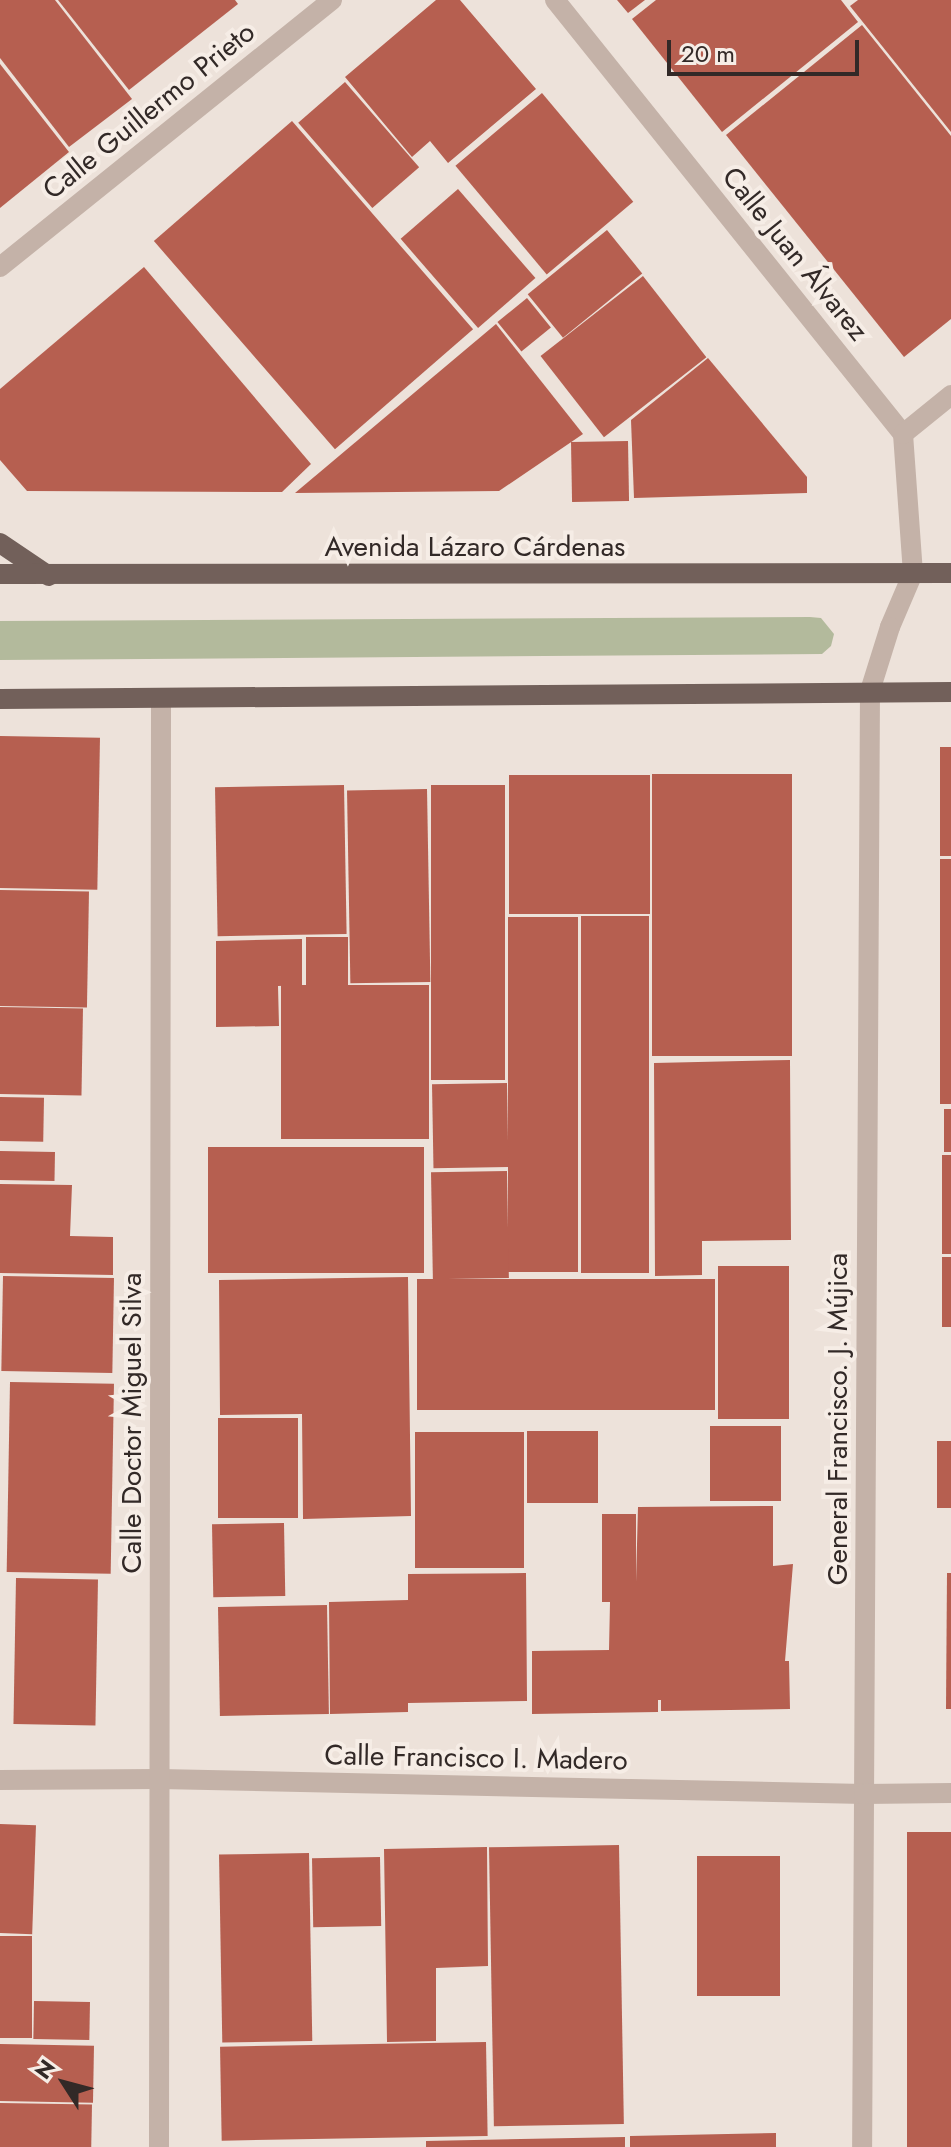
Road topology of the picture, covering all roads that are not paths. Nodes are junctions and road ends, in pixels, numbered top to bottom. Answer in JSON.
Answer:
{"nodes":[{"id":1,"x":332,"y":0,"type":"edge"},
{"id":2,"x":555,"y":0,"type":"edge"},
{"id":3,"x":0,"y":267,"type":"edge"},
{"id":4,"x":951,"y":395,"type":"edge"},
{"id":5,"x":903,"y":434,"type":"junction"},
{"id":6,"x":0,"y":543,"type":"edge"},
{"id":7,"x":913,"y":573,"type":"junction"},
{"id":8,"x":951,"y":573,"type":"edge"},
{"id":9,"x":0,"y":574,"type":"edge"},
{"id":10,"x":49,"y":576,"type":"junction"},
{"id":11,"x":870,"y":691,"type":"junction"},
{"id":12,"x":951,"y":692,"type":"edge"},
{"id":13,"x":161,"y":698,"type":"junction"},
{"id":14,"x":0,"y":699,"type":"edge"},
{"id":15,"x":160,"y":1779,"type":"junction"},
{"id":16,"x":0,"y":1780,"type":"edge"},
{"id":17,"x":951,"y":1793,"type":"edge"},
{"id":18,"x":864,"y":1794,"type":"junction"},
{"id":19,"x":159,"y":2147,"type":"edge"},
{"id":20,"x":862,"y":2147,"type":"edge"}],
"edges":[{"from":1,"to":3,"type":"street","name":"Calle Guillermo Prieto"},
{"from":2,"to":5,"type":"street","name":"Calle Juan Álvarez"},
{"from":4,"to":5,"type":"street"},
{"from":5,"to":7,"type":"street"},
{"from":6,"to":10,"type":"main road"},
{"from":7,"to":8,"type":"main road","name":"Avenida Lázaro Cárdenas"},
{"from":7,"to":10,"type":"main road","name":"Avenida Lázaro Cárdenas"},
{"from":7,"to":11,"type":"street","name":"General Francisco. J. Mújica"},
{"from":9,"to":10,"type":"main road","name":"Avenida Lázaro Cárdenas"},
{"from":11,"to":12,"type":"main road"},
{"from":11,"to":13,"type":"main road"},
{"from":11,"to":18,"type":"street","name":"General Francisco. J. Mújica"},
{"from":13,"to":14,"type":"main road"},
{"from":13,"to":15,"type":"street","name":"Calle Doctor Miguel Silva"},
{"from":15,"to":16,"type":"street","name":"Calle Francisco I. Madero"},
{"from":15,"to":18,"type":"street","name":"Calle Francisco I. Madero"},
{"from":15,"to":19,"type":"street","name":"Calle Doctor Miguel Silva"},
{"from":17,"to":18,"type":"street","name":"Calle Francisco I. Madero"},
{"from":18,"to":20,"type":"street","name":"General Francisco. J. Mújica"}]}
